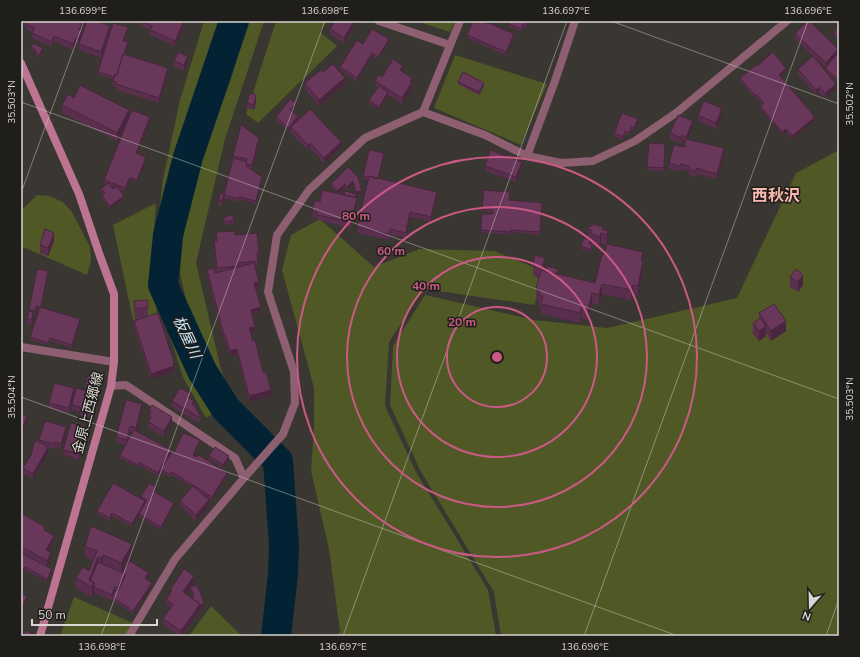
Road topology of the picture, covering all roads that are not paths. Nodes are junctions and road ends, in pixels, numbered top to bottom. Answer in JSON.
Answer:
{"nodes":[{"id":1,"x":379,"y":21,"type":"edge"},
{"id":2,"x":460,"y":21,"type":"edge"},
{"id":3,"x":575,"y":21,"type":"edge"},
{"id":4,"x":788,"y":21,"type":"edge"},
{"id":5,"x":450,"y":45,"type":"junction"},
{"id":6,"x":21,"y":63,"type":"edge"},
{"id":7,"x":423,"y":112,"type":"junction"},
{"id":8,"x":527,"y":156,"type":"junction"},
{"id":9,"x":21,"y":347,"type":"edge"},
{"id":10,"x":114,"y":362,"type":"junction"},
{"id":11,"x":111,"y":386,"type":"junction"},
{"id":12,"x":247,"y":475,"type":"junction"},
{"id":13,"x":40,"y":636,"type":"edge"},
{"id":14,"x":128,"y":636,"type":"edge"}],
"edges":[{"from":1,"to":5,"type":"street"},
{"from":2,"to":5,"type":"street"},
{"from":3,"to":8,"type":"street"},
{"from":4,"to":8,"type":"street"},
{"from":5,"to":7,"type":"street"},
{"from":6,"to":10,"type":"main road","name":"金原上西郷線"},
{"from":7,"to":8,"type":"street"},
{"from":7,"to":12,"type":"street"},
{"from":9,"to":10,"type":"street"},
{"from":10,"to":11,"type":"main road","name":"金原上西郷線"},
{"from":11,"to":12,"type":"street"},
{"from":11,"to":13,"type":"main road","name":"金原上西郷線"},
{"from":12,"to":14,"type":"street"}]}
